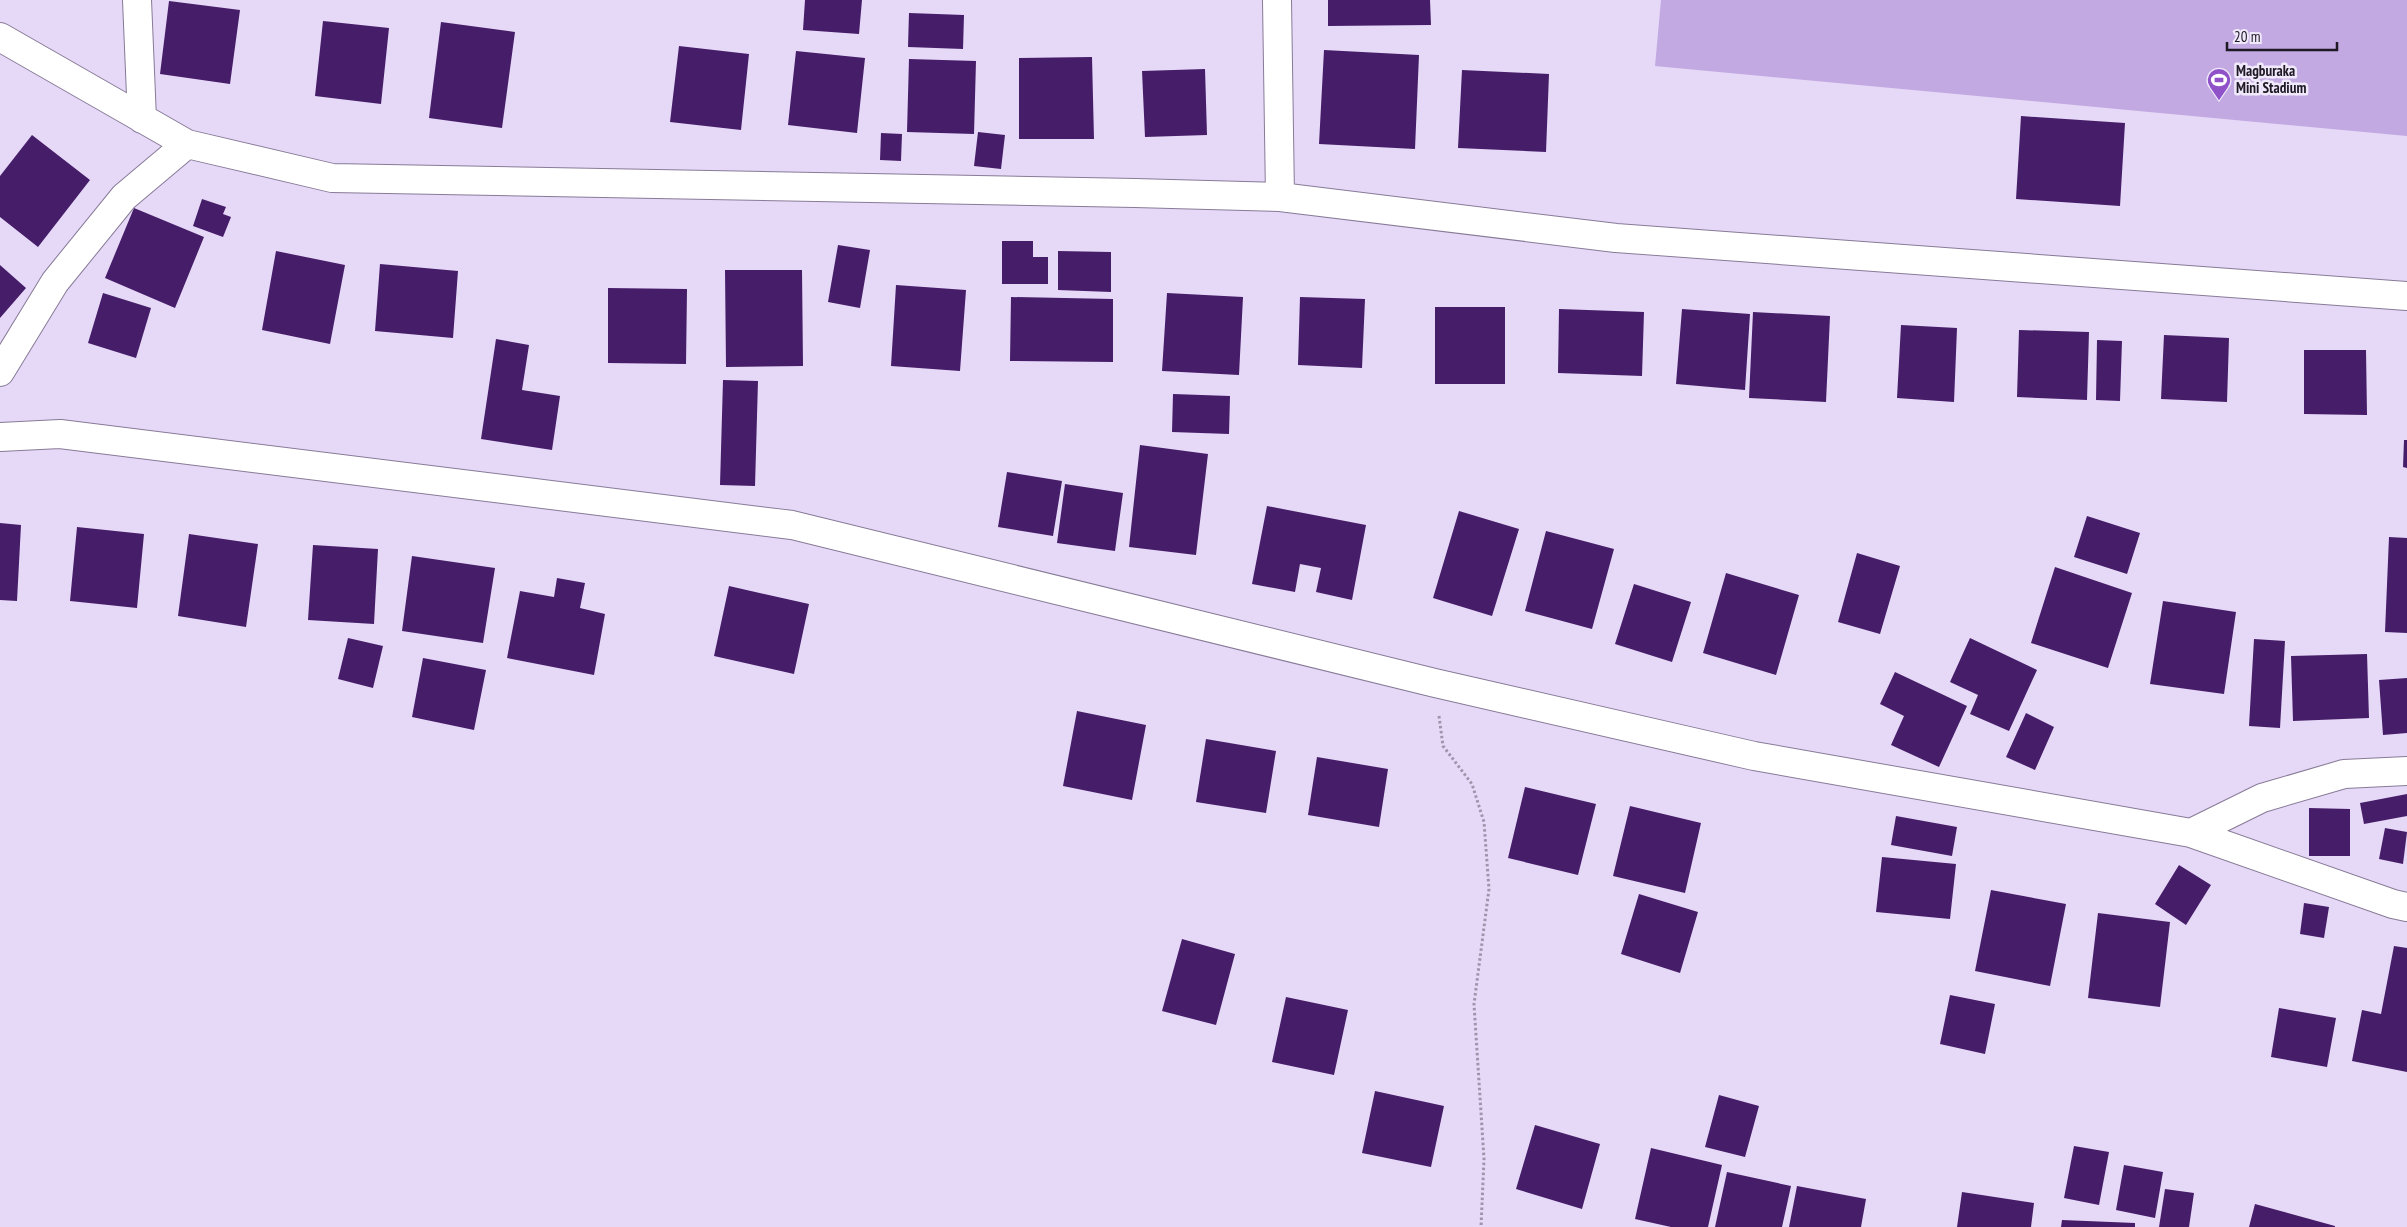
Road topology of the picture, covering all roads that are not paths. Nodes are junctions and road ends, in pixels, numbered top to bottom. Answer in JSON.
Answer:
{"nodes":[{"id":1,"x":138,"y":0,"type":"edge"},
{"id":2,"x":1276,"y":0,"type":"edge"},
{"id":3,"x":0,"y":37,"type":"edge"},
{"id":4,"x":142,"y":119,"type":"junction"},
{"id":5,"x":187,"y":144,"type":"junction"},
{"id":6,"x":1280,"y":198,"type":"junction"},
{"id":7,"x":2407,"y":296,"type":"edge"},
{"id":8,"x":0,"y":372,"type":"edge"},
{"id":9,"x":0,"y":437,"type":"edge"},
{"id":10,"x":2407,"y":771,"type":"edge"},
{"id":11,"x":2191,"y":833,"type":"junction"},
{"id":12,"x":2407,"y":907,"type":"edge"}],
"edges":[{"from":1,"to":4,"type":"street"},
{"from":2,"to":6,"type":"street"},
{"from":3,"to":4,"type":"street"},
{"from":4,"to":5,"type":"street"},
{"from":5,"to":6,"type":"street"},
{"from":5,"to":8,"type":"street"},
{"from":6,"to":7,"type":"street"},
{"from":9,"to":11,"type":"street"},
{"from":10,"to":11,"type":"street"},
{"from":11,"to":12,"type":"street"}]}
